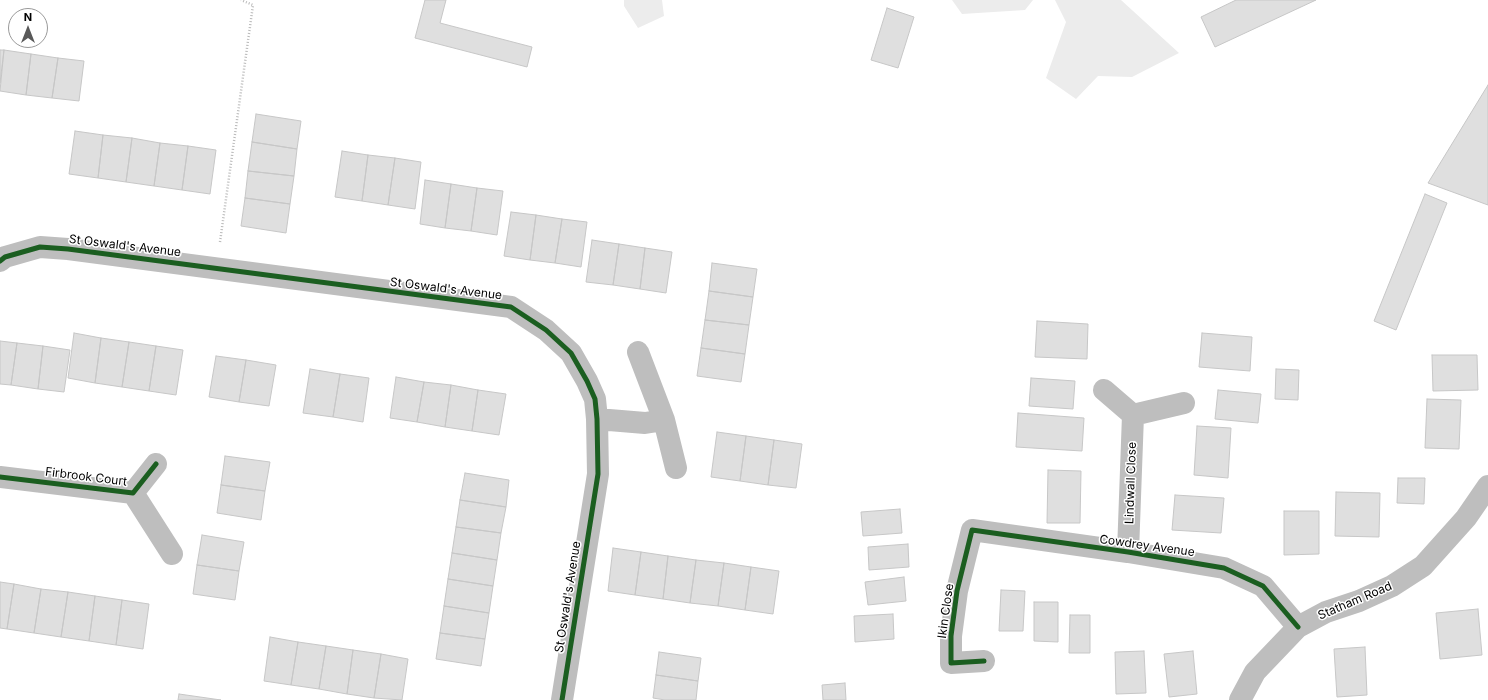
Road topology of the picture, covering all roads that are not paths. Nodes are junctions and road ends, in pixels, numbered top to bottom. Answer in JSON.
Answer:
{"nodes":[{"id":1,"x":0,"y":261,"type":"edge"},
{"id":2,"x":638,"y":352,"type":"dead end"},
{"id":3,"x":1104,"y":390,"type":"dead end"},
{"id":4,"x":1184,"y":403,"type":"dead end"},
{"id":5,"x":1133,"y":415,"type":"junction"},
{"id":6,"x":597,"y":419,"type":"junction"},
{"id":7,"x":664,"y":420,"type":"junction"},
{"id":8,"x":156,"y":464,"type":"dead end"},
{"id":9,"x":676,"y":468,"type":"dead end"},
{"id":10,"x":0,"y":477,"type":"edge"},
{"id":11,"x":1488,"y":486,"type":"edge"},
{"id":12,"x":133,"y":493,"type":"junction"},
{"id":13,"x":972,"y":530,"type":"joint"},
{"id":14,"x":1128,"y":552,"type":"junction"},
{"id":15,"x":172,"y":554,"type":"dead end"},
{"id":16,"x":1298,"y":626,"type":"junction"},
{"id":17,"x":984,"y":661,"type":"dead end"},
{"id":18,"x":562,"y":700,"type":"edge"},
{"id":19,"x":1240,"y":700,"type":"edge"}],
"edges":[{"from":1,"to":6,"type":"street","name":"St Oswald's Avenue"},
{"from":2,"to":7,"type":"street"},
{"from":3,"to":5,"type":"street"},
{"from":4,"to":5,"type":"street"},
{"from":5,"to":14,"type":"street","name":"Lindwall Close"},
{"from":6,"to":7,"type":"street"},
{"from":6,"to":18,"type":"street","name":"St Oswald's Avenue"},
{"from":7,"to":9,"type":"street"},
{"from":8,"to":12,"type":"street","name":"Firbrook Court"},
{"from":10,"to":12,"type":"street","name":"Firbrook Court"},
{"from":11,"to":16,"type":"street","name":"Statham Road"},
{"from":12,"to":15,"type":"street","name":"Firbrook Court"},
{"from":13,"to":14,"type":"street","name":"Cowdrey Avenue"},
{"from":13,"to":17,"type":"street","name":"Ikin Close"},
{"from":14,"to":16,"type":"street","name":"Cowdrey Avenue"},
{"from":16,"to":19,"type":"street","name":"Statham Road"}]}
